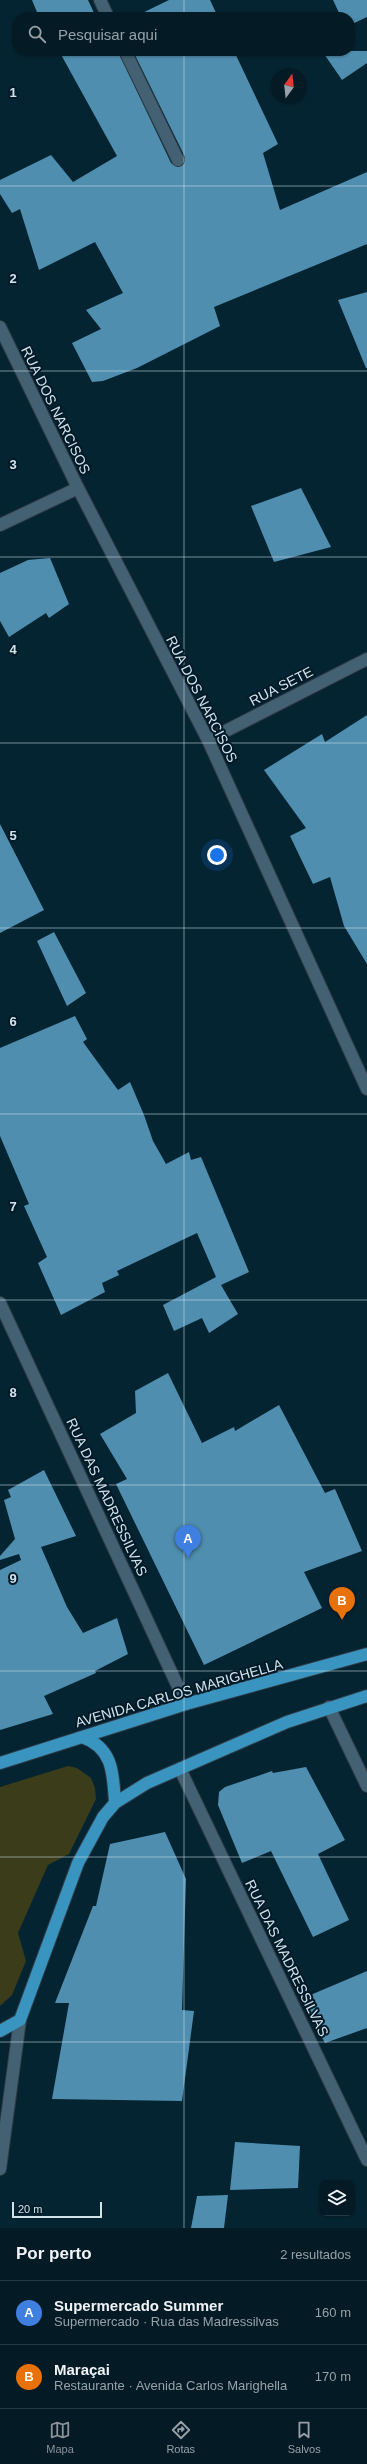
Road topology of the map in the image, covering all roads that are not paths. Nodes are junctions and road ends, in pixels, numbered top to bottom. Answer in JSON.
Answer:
{"nodes":[{"id":1,"x":100,"y":0,"type":"edge"},
{"id":2,"x":106,"y":12,"type":"edge"},
{"id":3,"x":127,"y":56,"type":"edge"},
{"id":4,"x":178,"y":160,"type":"dead end"},
{"id":5,"x":0,"y":327,"type":"edge"},
{"id":6,"x":78,"y":488,"type":"junction"},
{"id":7,"x":0,"y":525,"type":"edge"},
{"id":8,"x":367,"y":659,"type":"edge"},
{"id":9,"x":208,"y":740,"type":"junction"},
{"id":10,"x":367,"y":1089,"type":"edge"},
{"id":11,"x":0,"y":1303,"type":"edge"},
{"id":12,"x":367,"y":1654,"type":"edge"},
{"id":13,"x":367,"y":1696,"type":"edge"},
{"id":14,"x":186,"y":1704,"type":"junction"},
{"id":15,"x":329,"y":1708,"type":"junction"},
{"id":16,"x":82,"y":1738,"type":"junction"},
{"id":17,"x":0,"y":1763,"type":"edge"},
{"id":18,"x":180,"y":1769,"type":"junction"},
{"id":19,"x":367,"y":1786,"type":"edge"},
{"id":20,"x":115,"y":1803,"type":"junction"},
{"id":21,"x":20,"y":2020,"type":"junction"},
{"id":22,"x":0,"y":2031,"type":"edge"},
{"id":23,"x":367,"y":2160,"type":"edge"},
{"id":24,"x":0,"y":2169,"type":"edge"}],
"edges":[{"from":1,"to":2,"type":"street"},
{"from":3,"to":4,"type":"street"},
{"from":5,"to":6,"type":"street","name":"RUA DOS NARCISOS"},
{"from":6,"to":7,"type":"street"},
{"from":6,"to":9,"type":"street","name":"RUA DOS NARCISOS"},
{"from":8,"to":9,"type":"street","name":"RUA SETE"},
{"from":9,"to":10,"type":"street","name":"RUA DOS NARCISOS"},
{"from":11,"to":14,"type":"street","name":"RUA DAS MADRESSILVAS"},
{"from":12,"to":14,"type":"main road","name":"AVENIDA CARLOS MARIGHELLA"},
{"from":13,"to":15,"type":"main road"},
{"from":14,"to":16,"type":"main road","name":"AVENIDA CARLOS MARIGHELLA"},
{"from":15,"to":18,"type":"main road"},
{"from":15,"to":19,"type":"street"},
{"from":16,"to":17,"type":"main road","name":"AVENIDA CARLOS MARIGHELLA"},
{"from":16,"to":20,"type":"main road"},
{"from":18,"to":20,"type":"main road"},
{"from":18,"to":23,"type":"street","name":"RUA DAS MADRESSILVAS"},
{"from":20,"to":21,"type":"main road"},
{"from":21,"to":22,"type":"main road"},
{"from":21,"to":24,"type":"street"}]}
